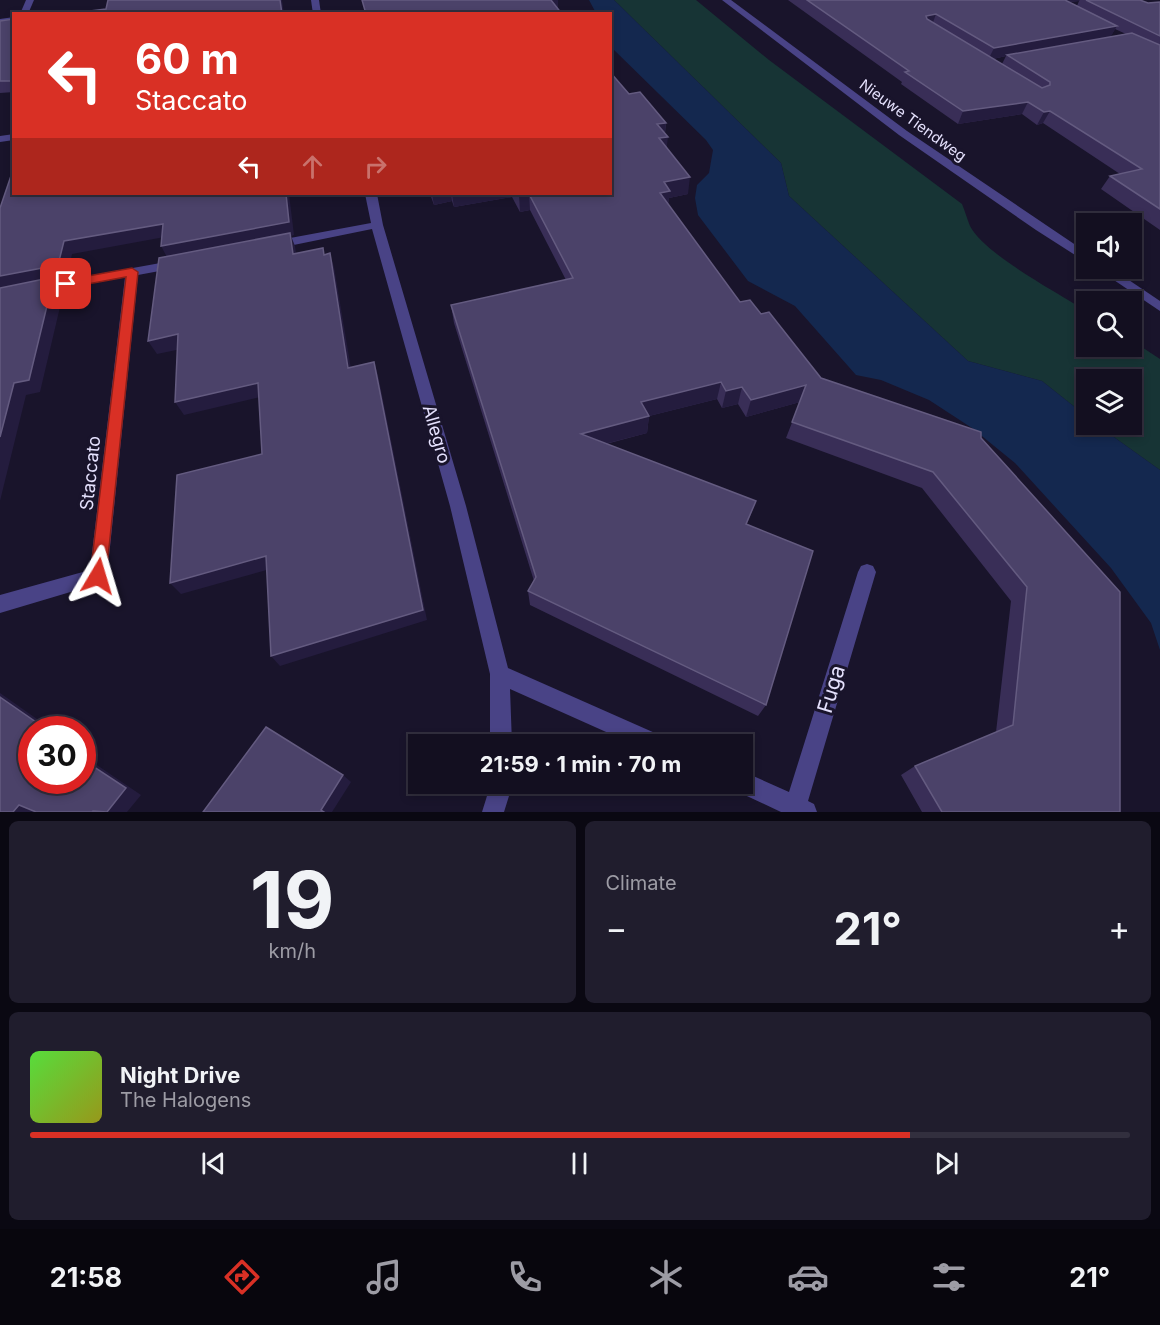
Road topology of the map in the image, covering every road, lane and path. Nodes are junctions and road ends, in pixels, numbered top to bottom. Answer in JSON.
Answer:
{"nodes":[{"id":1,"x":726,"y":0,"type":"edge"},
{"id":2,"x":371,"y":195,"type":"edge"},
{"id":3,"x":377,"y":225,"type":"junction"},
{"id":4,"x":261,"y":248,"type":"edge"},
{"id":5,"x":1076,"y":251,"type":"edge"},
{"id":6,"x":190,"y":261,"type":"edge"},
{"id":7,"x":132,"y":272,"type":"junction"},
{"id":8,"x":1118,"y":279,"type":"edge"},
{"id":9,"x":0,"y":296,"type":"edge"},
{"id":10,"x":1160,"y":307,"type":"edge"},
{"id":11,"x":867,"y":572,"type":"dead end"},
{"id":12,"x":0,"y":604,"type":"edge"},
{"id":13,"x":500,"y":675,"type":"junction"},
{"id":14,"x":501,"y":734,"type":"edge"},
{"id":15,"x":634,"y":734,"type":"edge"},
{"id":16,"x":753,"y":787,"type":"edge"},
{"id":17,"x":499,"y":794,"type":"edge"},
{"id":18,"x":801,"y":809,"type":"edge"},
{"id":19,"x":493,"y":812,"type":"edge"}],
"edges":[{"from":1,"to":5,"type":"street","name":"Nieuwe Tiendweg"},
{"from":2,"to":3,"type":"street","name":"Allegro"},
{"from":3,"to":4,"type":"street"},
{"from":3,"to":13,"type":"street","name":"Allegro"},
{"from":6,"to":7,"type":"street"},
{"from":7,"to":9,"type":"street"},
{"from":7,"to":12,"type":"street","name":"Staccato"},
{"from":8,"to":10,"type":"street"},
{"from":11,"to":18,"type":"street","name":"Fuga"},
{"from":13,"to":14,"type":"street","name":"Allegro"},
{"from":13,"to":15,"type":"street"},
{"from":16,"to":18,"type":"street"},
{"from":17,"to":19,"type":"street"}]}
